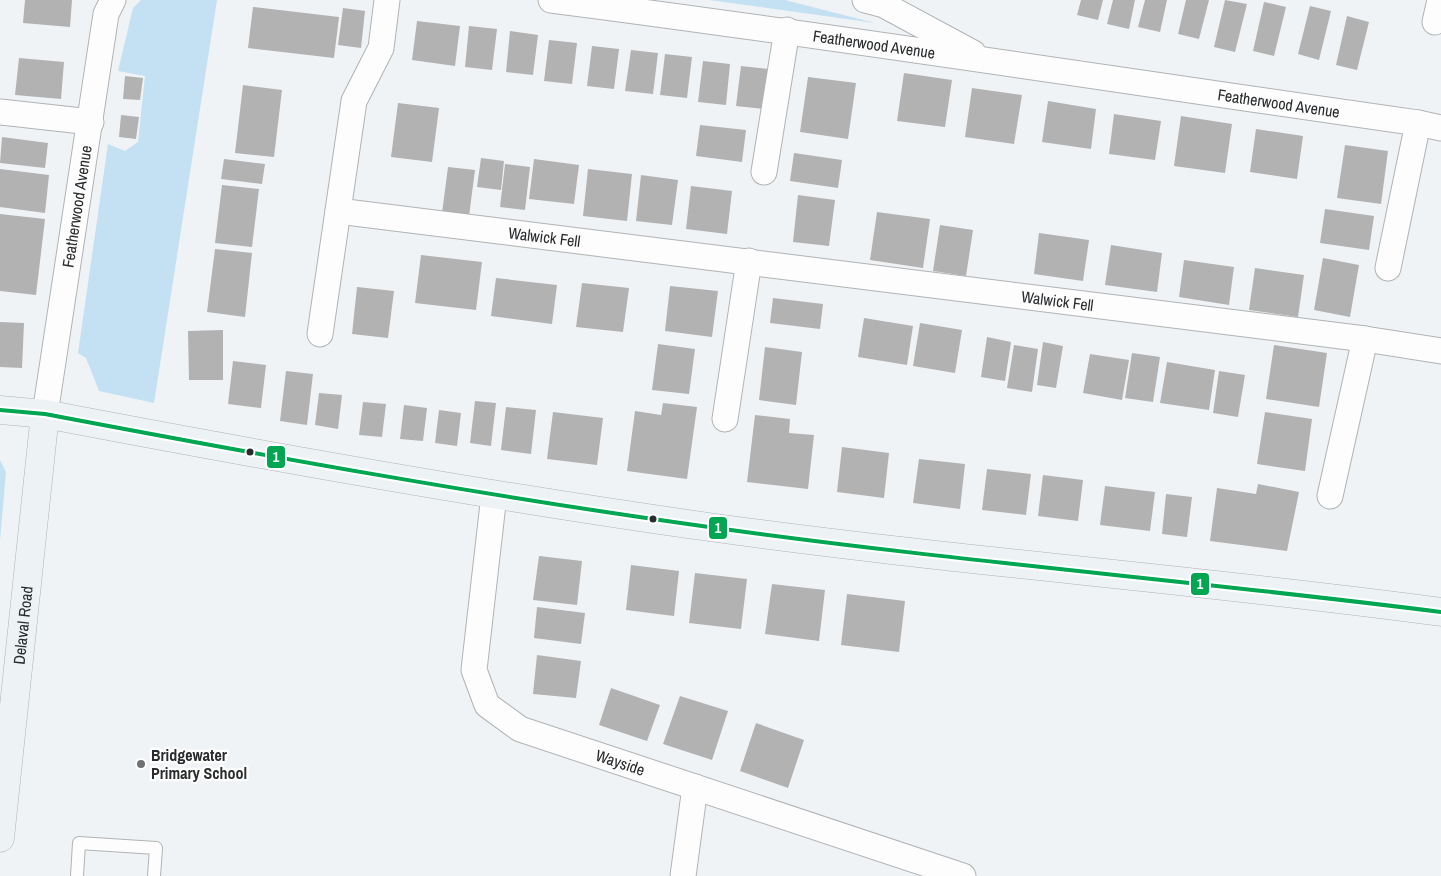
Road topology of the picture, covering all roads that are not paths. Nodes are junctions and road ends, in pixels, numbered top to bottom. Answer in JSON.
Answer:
{"nodes":[{"id":1,"x":113,"y":0,"type":"edge"},
{"id":2,"x":387,"y":0,"type":"edge"},
{"id":3,"x":551,"y":0,"type":"edge"},
{"id":4,"x":865,"y":0,"type":"edge"},
{"id":5,"x":787,"y":30,"type":"junction"},
{"id":6,"x":991,"y":62,"type":"junction"},
{"id":7,"x":0,"y":112,"type":"edge"},
{"id":8,"x":91,"y":122,"type":"junction"},
{"id":9,"x":1430,"y":125,"type":"edge"},
{"id":10,"x":764,"y":172,"type":"dead end"},
{"id":11,"x":338,"y":211,"type":"junction"},
{"id":12,"x":749,"y":261,"type":"junction"},
{"id":13,"x":1388,"y":268,"type":"dead end"},
{"id":14,"x":320,"y":334,"type":"dead end"},
{"id":15,"x":1372,"y":340,"type":"junction"},
{"id":16,"x":1441,"y":351,"type":"edge"},
{"id":17,"x":0,"y":410,"type":"edge"},
{"id":18,"x":45,"y":414,"type":"junction"},
{"id":19,"x":725,"y":419,"type":"dead end"},
{"id":20,"x":494,"y":495,"type":"junction"},
{"id":21,"x":1330,"y":496,"type":"dead end"},
{"id":22,"x":1441,"y":612,"type":"edge"},
{"id":23,"x":695,"y":787,"type":"junction"},
{"id":24,"x":0,"y":838,"type":"edge"},
{"id":25,"x":77,"y":876,"type":"edge"},
{"id":26,"x":154,"y":876,"type":"edge"},
{"id":27,"x":683,"y":876,"type":"edge"},
{"id":28,"x":963,"y":876,"type":"edge"}],
"edges":[{"from":1,"to":8,"type":"street","name":"Featherwood Avenue"},
{"from":2,"to":11,"type":"street"},
{"from":3,"to":5,"type":"street","name":"Featherwood Avenue"},
{"from":4,"to":6,"type":"street","name":"Featherwood Avenue"},
{"from":5,"to":6,"type":"street","name":"Featherwood Avenue"},
{"from":5,"to":10,"type":"street"},
{"from":6,"to":9,"type":"street","name":"Featherwood Avenue"},
{"from":7,"to":8,"type":"street"},
{"from":8,"to":18,"type":"street","name":"Featherwood Avenue"},
{"from":9,"to":13,"type":"street","name":"Featherwood Avenue"},
{"from":11,"to":12,"type":"street","name":"Walwick Fell"},
{"from":11,"to":14,"type":"street"},
{"from":12,"to":15,"type":"street","name":"Walwick Fell"},
{"from":12,"to":19,"type":"street"},
{"from":15,"to":16,"type":"street","name":"Walwick Fell"},
{"from":15,"to":21,"type":"street"},
{"from":17,"to":18,"type":"street"},
{"from":18,"to":20,"type":"street"},
{"from":18,"to":24,"type":"street","name":"Delaval Road"},
{"from":20,"to":22,"type":"street"},
{"from":20,"to":23,"type":"street","name":"Wayside"},
{"from":23,"to":27,"type":"street"},
{"from":23,"to":28,"type":"street","name":"Wayside"},
{"from":25,"to":26,"type":"lane"}]}
